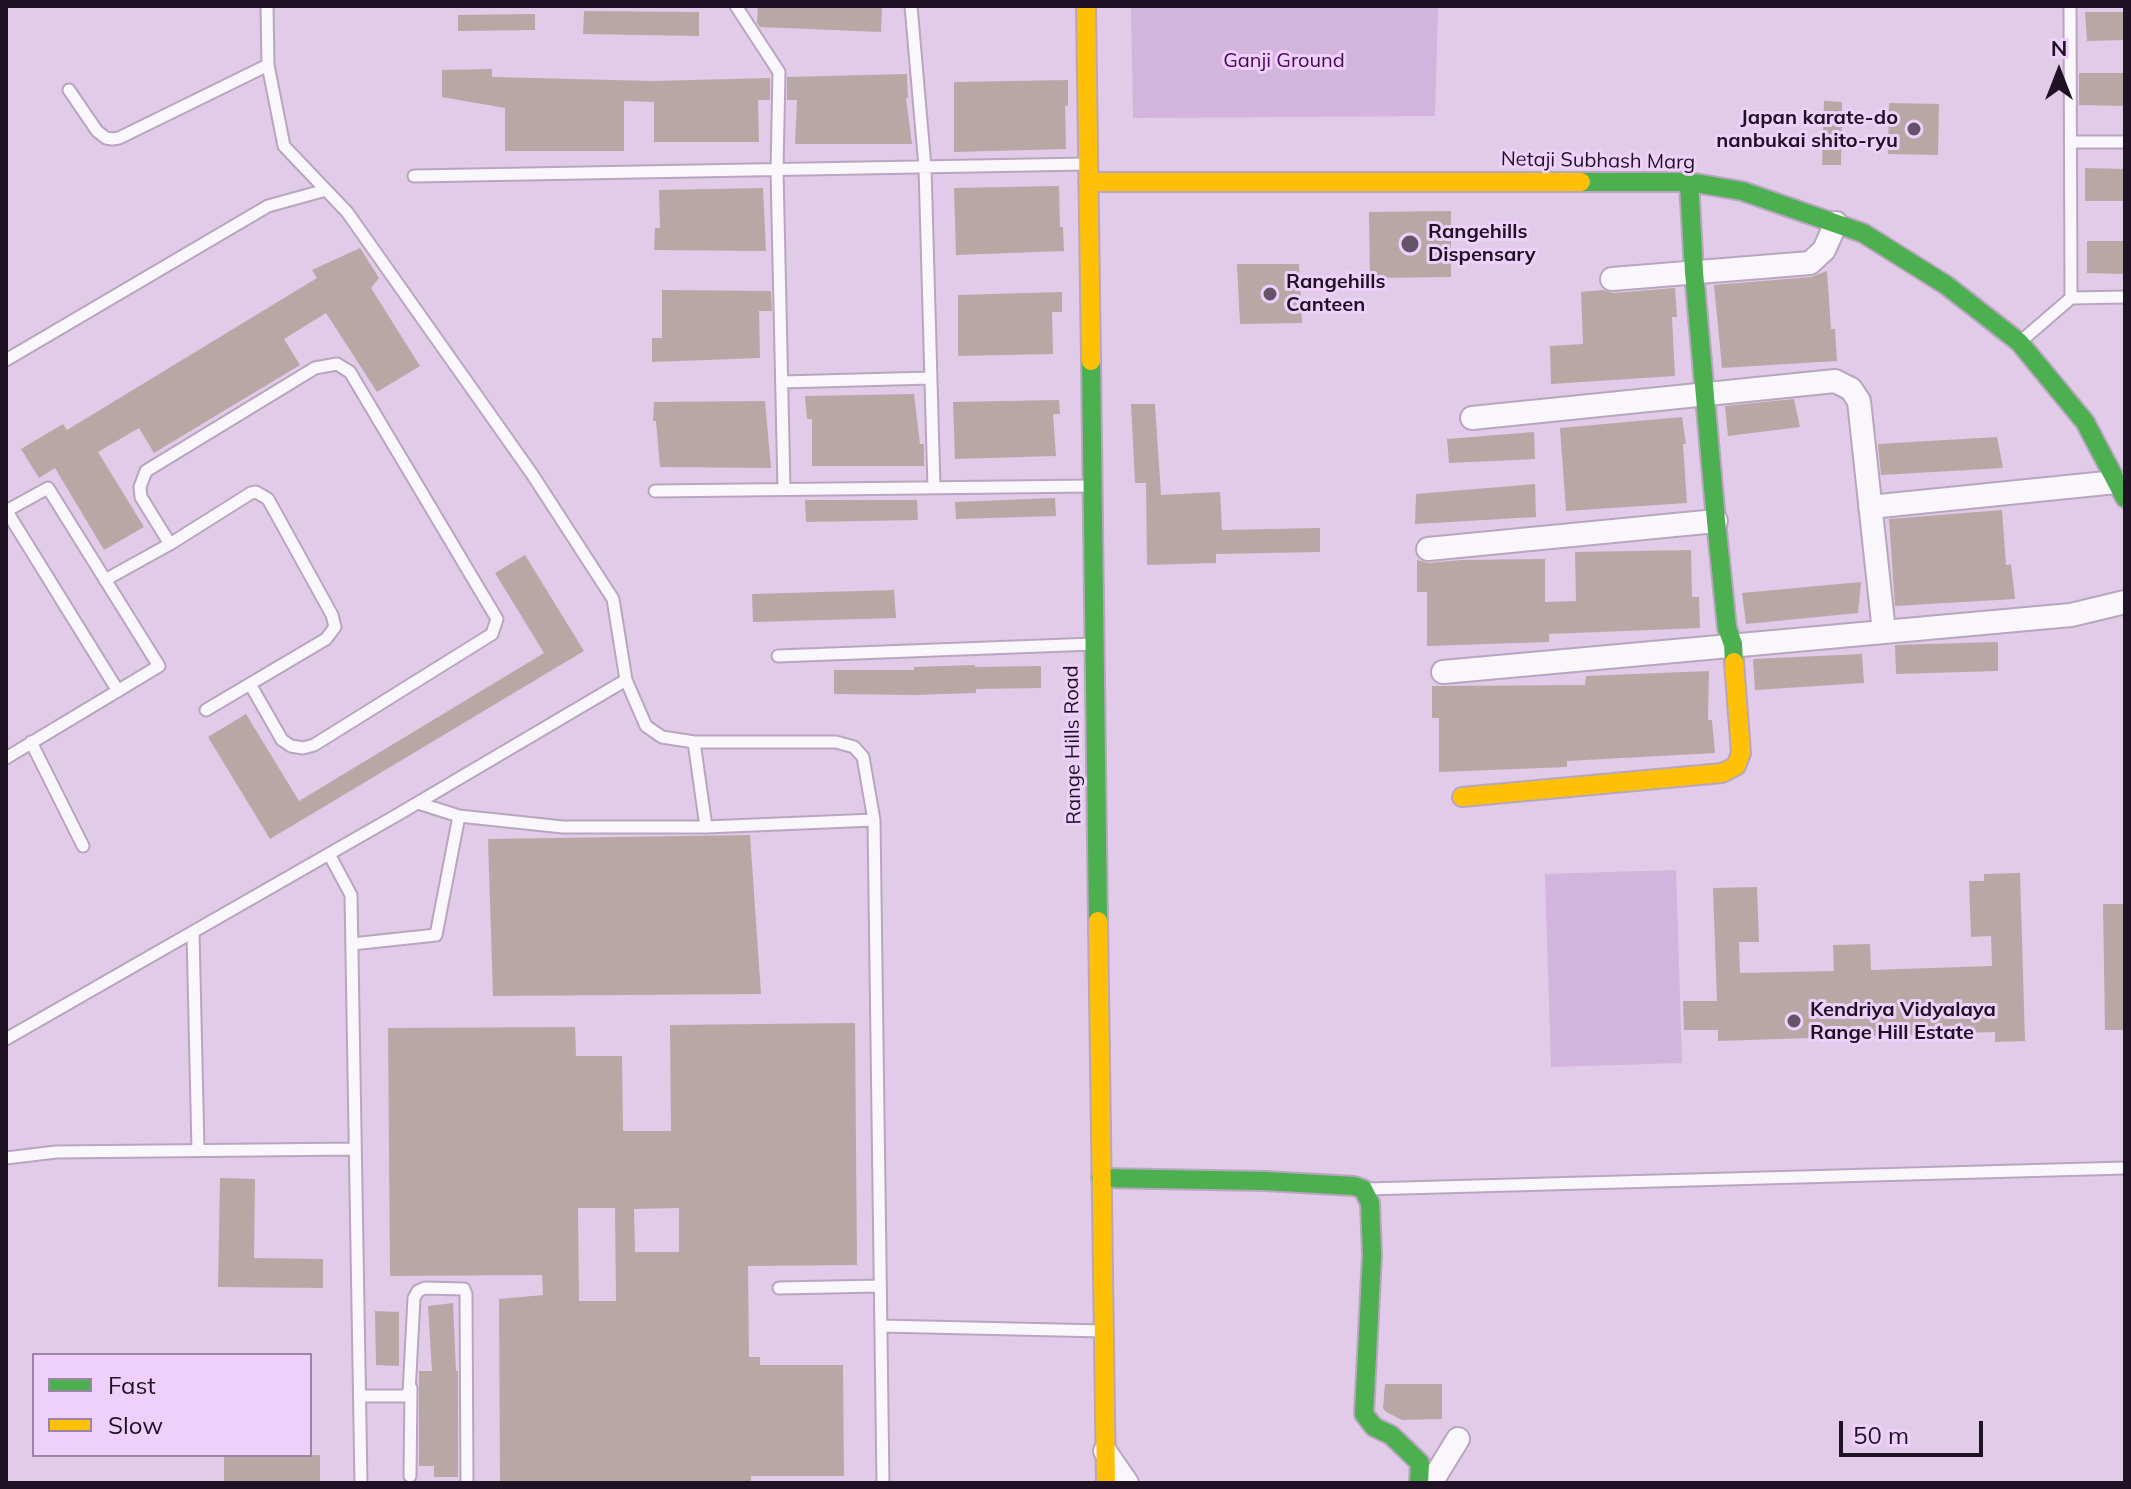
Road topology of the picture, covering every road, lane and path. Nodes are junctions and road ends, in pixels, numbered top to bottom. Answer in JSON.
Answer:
{"nodes":[{"id":1,"x":267,"y":6,"type":"edge"},
{"id":2,"x":736,"y":6,"type":"edge"},
{"id":3,"x":911,"y":6,"type":"edge"},
{"id":4,"x":1086,"y":6,"type":"edge"},
{"id":5,"x":2070,"y":6,"type":"edge"},
{"id":6,"x":268,"y":65,"type":"junction"},
{"id":7,"x":69,"y":90,"type":"dead end"},
{"id":8,"x":2071,"y":142,"type":"junction"},
{"id":9,"x":2125,"y":142,"type":"edge"},
{"id":10,"x":925,"y":167,"type":"junction"},
{"id":11,"x":777,"y":170,"type":"junction"},
{"id":12,"x":1088,"y":173,"type":"junction"},
{"id":13,"x":414,"y":176,"type":"dead end"},
{"id":14,"x":1689,"y":182,"type":"junction"},
{"id":15,"x":326,"y":190,"type":"junction"},
{"id":16,"x":1836,"y":223,"type":"junction"},
{"id":17,"x":1694,"y":272,"type":"junction"},
{"id":18,"x":1612,"y":279,"type":"dead end"},
{"id":19,"x":2125,"y":297,"type":"edge"},
{"id":20,"x":2071,"y":298,"type":"junction"},
{"id":21,"x":2019,"y":342,"type":"junction"},
{"id":22,"x":6,"y":360,"type":"edge"},
{"id":23,"x":931,"y":378,"type":"junction"},
{"id":24,"x":782,"y":382,"type":"junction"},
{"id":25,"x":1706,"y":396,"type":"junction"},
{"id":26,"x":1472,"y":418,"type":"dead end"},
{"id":27,"x":1092,"y":486,"type":"junction"},
{"id":28,"x":934,"y":488,"type":"junction"},
{"id":29,"x":784,"y":489,"type":"junction"},
{"id":30,"x":2121,"y":490,"type":"edge"},
{"id":31,"x":655,"y":491,"type":"dead end"},
{"id":32,"x":1870,"y":507,"type":"junction"},
{"id":33,"x":6,"y":510,"type":"edge"},
{"id":34,"x":1716,"y":521,"type":"junction"},
{"id":35,"x":170,"y":544,"type":"junction"},
{"id":36,"x":1428,"y":549,"type":"dead end"},
{"id":37,"x":105,"y":580,"type":"junction"},
{"id":38,"x":2125,"y":602,"type":"edge"},
{"id":39,"x":1884,"y":632,"type":"junction"},
{"id":40,"x":1094,"y":644,"type":"junction"},
{"id":41,"x":1733,"y":644,"type":"junction"},
{"id":42,"x":778,"y":656,"type":"dead end"},
{"id":43,"x":1443,"y":672,"type":"dead end"},
{"id":44,"x":626,"y":680,"type":"junction"},
{"id":45,"x":250,"y":684,"type":"junction"},
{"id":46,"x":118,"y":691,"type":"junction"},
{"id":47,"x":206,"y":710,"type":"dead end"},
{"id":48,"x":31,"y":742,"type":"junction"},
{"id":49,"x":694,"y":742,"type":"junction"},
{"id":50,"x":6,"y":758,"type":"edge"},
{"id":51,"x":1462,"y":797,"type":"dead end"},
{"id":52,"x":418,"y":803,"type":"junction"},
{"id":53,"x":459,"y":816,"type":"junction"},
{"id":54,"x":874,"y":820,"type":"junction"},
{"id":55,"x":706,"y":827,"type":"junction"},
{"id":56,"x":83,"y":846,"type":"dead end"},
{"id":57,"x":329,"y":854,"type":"junction"},
{"id":58,"x":193,"y":932,"type":"junction"},
{"id":59,"x":352,"y":944,"type":"junction"},
{"id":60,"x":6,"y":1039,"type":"edge"},
{"id":61,"x":355,"y":1149,"type":"junction"},
{"id":62,"x":198,"y":1150,"type":"junction"},
{"id":63,"x":6,"y":1158,"type":"edge"},
{"id":64,"x":2125,"y":1168,"type":"edge"},
{"id":65,"x":1101,"y":1178,"type":"junction"},
{"id":66,"x":1363,"y":1189,"type":"junction"},
{"id":67,"x":880,"y":1286,"type":"junction"},
{"id":68,"x":779,"y":1288,"type":"dead end"},
{"id":69,"x":881,"y":1326,"type":"junction"},
{"id":70,"x":1103,"y":1331,"type":"junction"},
{"id":71,"x":411,"y":1387,"type":"junction"},
{"id":72,"x":360,"y":1396,"type":"junction"},
{"id":73,"x":1458,"y":1439,"type":"dead end"},
{"id":74,"x":1105,"y":1450,"type":"junction"},
{"id":75,"x":410,"y":1476,"type":"dead end"},
{"id":76,"x":361,"y":1483,"type":"edge"},
{"id":77,"x":467,"y":1483,"type":"edge"},
{"id":78,"x":883,"y":1483,"type":"edge"},
{"id":79,"x":1106,"y":1483,"type":"edge"},
{"id":80,"x":1127,"y":1483,"type":"edge"},
{"id":81,"x":1419,"y":1483,"type":"edge"},
{"id":82,"x":1431,"y":1483,"type":"edge"}],
"edges":[{"from":1,"to":6,"type":"lane"},
{"from":2,"to":11,"type":"lane"},
{"from":3,"to":10,"type":"lane"},
{"from":4,"to":12,"type":"street","name":"Range Hills Road"},
{"from":5,"to":8,"type":"lane"},
{"from":6,"to":7,"type":"lane"},
{"from":6,"to":15,"type":"lane"},
{"from":8,"to":9,"type":"lane"},
{"from":8,"to":20,"type":"lane"},
{"from":10,"to":11,"type":"lane"},
{"from":10,"to":12,"type":"lane"},
{"from":10,"to":23,"type":"lane"},
{"from":11,"to":13,"type":"lane"},
{"from":11,"to":24,"type":"lane"},
{"from":12,"to":14,"type":"street","name":"Netaji Subhash Marg"},
{"from":12,"to":27,"type":"street","name":"Range Hills Road"},
{"from":14,"to":16,"type":"street","name":"Netaji Subhash Marg"},
{"from":14,"to":17,"type":"street"},
{"from":15,"to":22,"type":"lane"},
{"from":15,"to":44,"type":"lane"},
{"from":16,"to":17,"type":"street"},
{"from":16,"to":21,"type":"street","name":"Netaji Subhash Marg"},
{"from":17,"to":18,"type":"street"},
{"from":17,"to":25,"type":"street"},
{"from":19,"to":20,"type":"lane"},
{"from":20,"to":21,"type":"lane"},
{"from":21,"to":30,"type":"street","name":"Netaji Subhash Marg"},
{"from":23,"to":24,"type":"lane"},
{"from":23,"to":28,"type":"lane"},
{"from":24,"to":29,"type":"lane"},
{"from":25,"to":26,"type":"street"},
{"from":25,"to":32,"type":"street"},
{"from":25,"to":34,"type":"street"},
{"from":27,"to":28,"type":"lane"},
{"from":27,"to":40,"type":"street","name":"Range Hills Road"},
{"from":28,"to":29,"type":"lane"},
{"from":29,"to":31,"type":"lane"},
{"from":30,"to":32,"type":"street"},
{"from":32,"to":39,"type":"street"},
{"from":33,"to":37,"type":"lane"},
{"from":33,"to":46,"type":"lane"},
{"from":34,"to":36,"type":"street"},
{"from":34,"to":41,"type":"street"},
{"from":35,"to":37,"type":"lane"},
{"from":35,"to":45,"type":"lane"},
{"from":35,"to":45,"type":"lane"},
{"from":37,"to":46,"type":"lane"},
{"from":38,"to":39,"type":"street"},
{"from":39,"to":41,"type":"street"},
{"from":40,"to":42,"type":"lane"},
{"from":40,"to":65,"type":"street","name":"Range Hills Road"},
{"from":41,"to":43,"type":"street"},
{"from":41,"to":51,"type":"street"},
{"from":44,"to":49,"type":"lane"},
{"from":44,"to":52,"type":"lane"},
{"from":45,"to":47,"type":"lane"},
{"from":46,"to":48,"type":"lane"},
{"from":48,"to":50,"type":"lane"},
{"from":48,"to":56,"type":"lane"},
{"from":49,"to":54,"type":"lane"},
{"from":49,"to":55,"type":"lane"},
{"from":52,"to":53,"type":"lane"},
{"from":52,"to":57,"type":"lane"},
{"from":53,"to":55,"type":"lane"},
{"from":53,"to":59,"type":"lane"},
{"from":54,"to":55,"type":"lane"},
{"from":54,"to":67,"type":"lane"},
{"from":57,"to":58,"type":"lane"},
{"from":57,"to":59,"type":"lane"},
{"from":58,"to":60,"type":"lane"},
{"from":58,"to":62,"type":"lane"},
{"from":59,"to":61,"type":"lane"},
{"from":61,"to":62,"type":"lane"},
{"from":61,"to":72,"type":"lane"},
{"from":62,"to":63,"type":"lane"},
{"from":64,"to":66,"type":"lane"},
{"from":65,"to":66,"type":"street"},
{"from":65,"to":70,"type":"street","name":"Range Hills Road"},
{"from":66,"to":81,"type":"street"},
{"from":67,"to":68,"type":"lane"},
{"from":67,"to":69,"type":"lane"},
{"from":69,"to":70,"type":"lane"},
{"from":69,"to":78,"type":"lane"},
{"from":70,"to":74,"type":"street","name":"Range Hills Road"},
{"from":71,"to":72,"type":"lane"},
{"from":71,"to":75,"type":"lane"},
{"from":71,"to":77,"type":"lane"},
{"from":72,"to":76,"type":"lane"},
{"from":73,"to":82,"type":"street"},
{"from":74,"to":79,"type":"street","name":"Range Hills Road"},
{"from":74,"to":80,"type":"street"}]}
